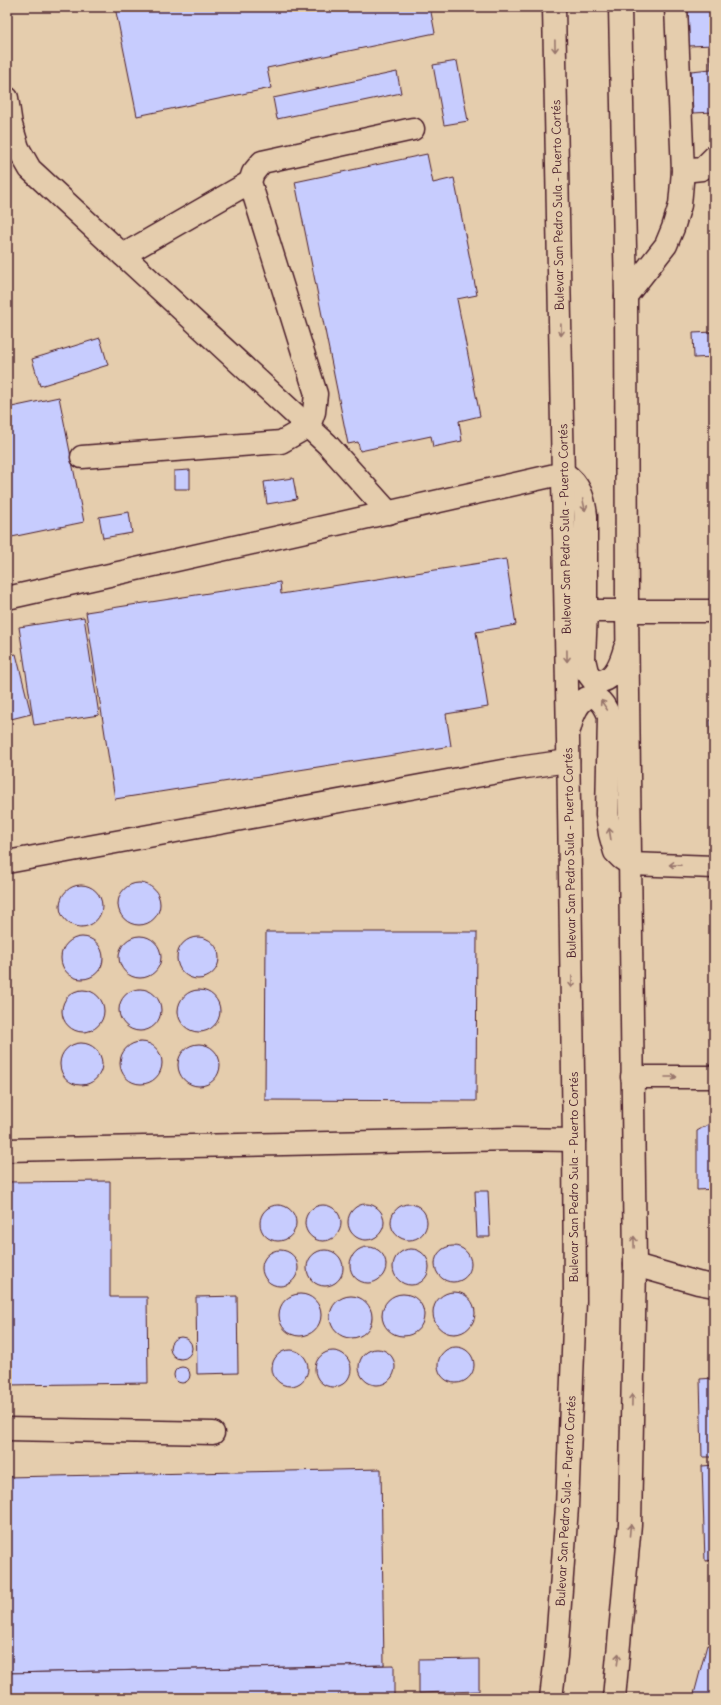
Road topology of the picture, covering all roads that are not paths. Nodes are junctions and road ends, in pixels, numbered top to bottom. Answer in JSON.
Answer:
{"nodes":[{"id":1,"x":554,"y":7,"type":"edge"},
{"id":2,"x":676,"y":7,"type":"edge"},
{"id":3,"x":624,"y":13,"type":"edge"},
{"id":4,"x":7,"y":98,"type":"edge"},
{"id":5,"x":413,"y":129,"type":"dead end"},
{"id":6,"x":714,"y":157,"type":"edge"},
{"id":7,"x":683,"y":171,"type":"junction"},
{"id":8,"x":250,"y":182,"type":"junction"},
{"id":9,"x":123,"y":255,"type":"junction"},
{"id":10,"x":626,"y":296,"type":"junction"},
{"id":11,"x":309,"y":426,"type":"junction"},
{"id":12,"x":82,"y":457,"type":"dead end"},
{"id":13,"x":564,"y":473,"type":"junction"},
{"id":14,"x":388,"y":513,"type":"junction"},
{"id":15,"x":7,"y":598,"type":"edge"},
{"id":16,"x":586,"y":611,"type":"junction"},
{"id":17,"x":627,"y":611,"type":"junction"},
{"id":18,"x":714,"y":611,"type":"edge"},
{"id":19,"x":628,"y":639,"type":"junction"},
{"id":20,"x":568,"y":739,"type":"junction"},
{"id":21,"x":568,"y":761,"type":"junction"},
{"id":22,"x":7,"y":862,"type":"edge"},
{"id":23,"x":630,"y":864,"type":"junction"},
{"id":24,"x":714,"y":867,"type":"edge"},
{"id":25,"x":632,"y":1077,"type":"junction"},
{"id":26,"x":714,"y":1077,"type":"edge"},
{"id":27,"x":574,"y":1140,"type":"junction"},
{"id":28,"x":7,"y":1150,"type":"edge"},
{"id":29,"x":635,"y":1265,"type":"junction"},
{"id":30,"x":714,"y":1286,"type":"edge"},
{"id":31,"x":7,"y":1429,"type":"edge"},
{"id":32,"x":213,"y":1433,"type":"dead end"},
{"id":33,"x":551,"y":1698,"type":"edge"},
{"id":34,"x":614,"y":1698,"type":"edge"}],
"edges":[{"from":1,"to":13,"type":"main road","name":"Bulevar San Pedro Sula - Puerto Cortés","one_way":true},
{"from":2,"to":7,"type":"main road"},
{"from":3,"to":10,"type":"main road"},
{"from":4,"to":9,"type":"main road"},
{"from":5,"to":8,"type":"main road"},
{"from":6,"to":7,"type":"main road"},
{"from":7,"to":10,"type":"main road"},
{"from":8,"to":9,"type":"main road"},
{"from":8,"to":11,"type":"main road"},
{"from":9,"to":11,"type":"main road"},
{"from":10,"to":17,"type":"main road"},
{"from":11,"to":12,"type":"main road"},
{"from":11,"to":14,"type":"main road"},
{"from":13,"to":14,"type":"main road"},
{"from":13,"to":16,"type":"main road","one_way":true},
{"from":13,"to":20,"type":"main road","name":"Bulevar San Pedro Sula - Puerto Cortés","one_way":true},
{"from":14,"to":15,"type":"main road"},
{"from":16,"to":17,"type":"main road"},
{"from":16,"to":19,"type":"main road"},
{"from":17,"to":18,"type":"main road"},
{"from":17,"to":19,"type":"main road"},
{"from":19,"to":23,"type":"main road"},
{"from":20,"to":21,"type":"main road","name":"Bulevar San Pedro Sula - Puerto Cortés"},
{"from":23,"to":20,"type":"main road","one_way":true},
{"from":21,"to":22,"type":"main road"},
{"from":21,"to":27,"type":"main road","name":"Bulevar San Pedro Sula - Puerto Cortés","one_way":true},
{"from":24,"to":23,"type":"main road","one_way":true},
{"from":23,"to":25,"type":"main road"},
{"from":25,"to":26,"type":"main road","one_way":true},
{"from":29,"to":25,"type":"main road","one_way":true},
{"from":27,"to":28,"type":"main road"},
{"from":27,"to":33,"type":"main road","name":"Bulevar San Pedro Sula - Puerto Cortés"},
{"from":29,"to":30,"type":"main road"},
{"from":34,"to":29,"type":"main road","one_way":true},
{"from":31,"to":32,"type":"main road"}]}
